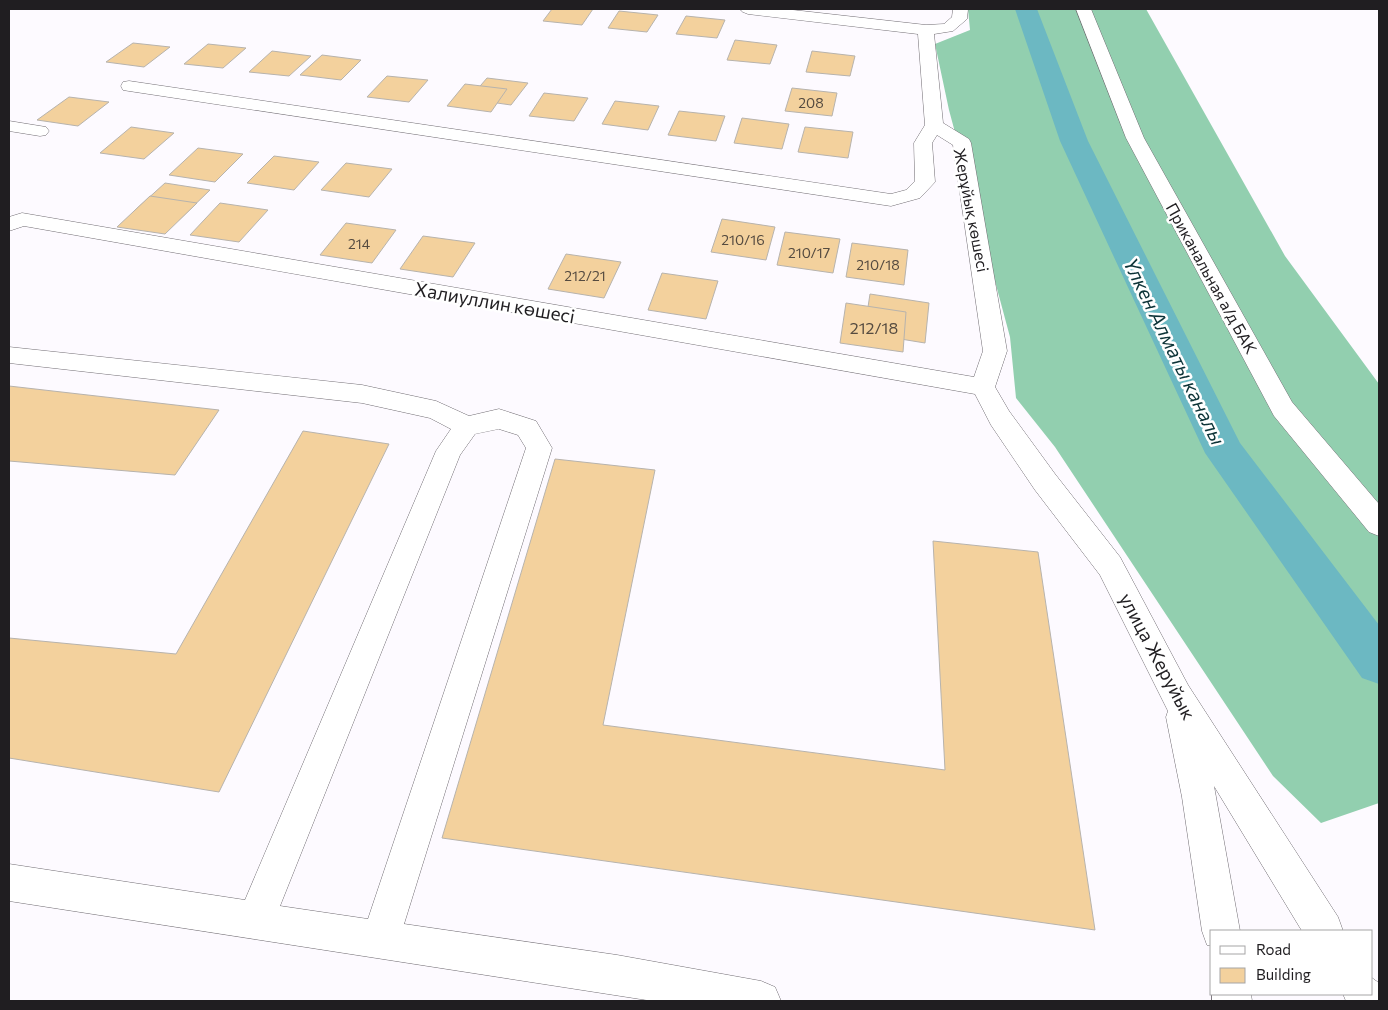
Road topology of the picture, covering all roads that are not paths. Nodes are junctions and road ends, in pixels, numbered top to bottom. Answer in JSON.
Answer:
{"nodes":[{"id":1,"x":748,"y":9,"type":"edge"},
{"id":2,"x":960,"y":9,"type":"edge"},
{"id":3,"x":1083,"y":9,"type":"edge"},
{"id":4,"x":926,"y":30,"type":"junction"},
{"id":5,"x":130,"y":86,"type":"dead end"},
{"id":6,"x":934,"y":125,"type":"junction"},
{"id":7,"x":9,"y":126,"type":"edge"},
{"id":8,"x":40,"y":132,"type":"dead end"},
{"id":9,"x":9,"y":225,"type":"edge"},
{"id":10,"x":9,"y":355,"type":"edge"},
{"id":11,"x":983,"y":387,"type":"junction"},
{"id":12,"x":467,"y":426,"type":"junction"},
{"id":13,"x":1379,"y":524,"type":"edge"},
{"id":14,"x":1177,"y":696,"type":"junction"},
{"id":15,"x":9,"y":883,"type":"edge"},
{"id":16,"x":255,"y":921,"type":"junction"},
{"id":17,"x":1221,"y":930,"type":"edge"},
{"id":18,"x":1323,"y":930,"type":"edge"},
{"id":19,"x":380,"y":940,"type":"junction"},
{"id":20,"x":761,"y":1001,"type":"edge"}],
"edges":[{"from":1,"to":4,"type":"street"},
{"from":2,"to":4,"type":"street"},
{"from":3,"to":13,"type":"street","name":"Приканальная а/д БАК"},
{"from":4,"to":6,"type":"street"},
{"from":5,"to":6,"type":"street"},
{"from":6,"to":11,"type":"street","name":"Жерұйық көшесі"},
{"from":7,"to":8,"type":"street"},
{"from":9,"to":11,"type":"street","name":"Халиуллин көшесі"},
{"from":10,"to":12,"type":"street"},
{"from":11,"to":14,"type":"street","name":"улица Жеруйык"},
{"from":12,"to":16,"type":"street"},
{"from":12,"to":19,"type":"street"},
{"from":14,"to":17,"type":"street"},
{"from":14,"to":18,"type":"street","name":"улица Жеруйык"},
{"from":15,"to":16,"type":"street"},
{"from":16,"to":19,"type":"street"},
{"from":19,"to":20,"type":"street"}]}
